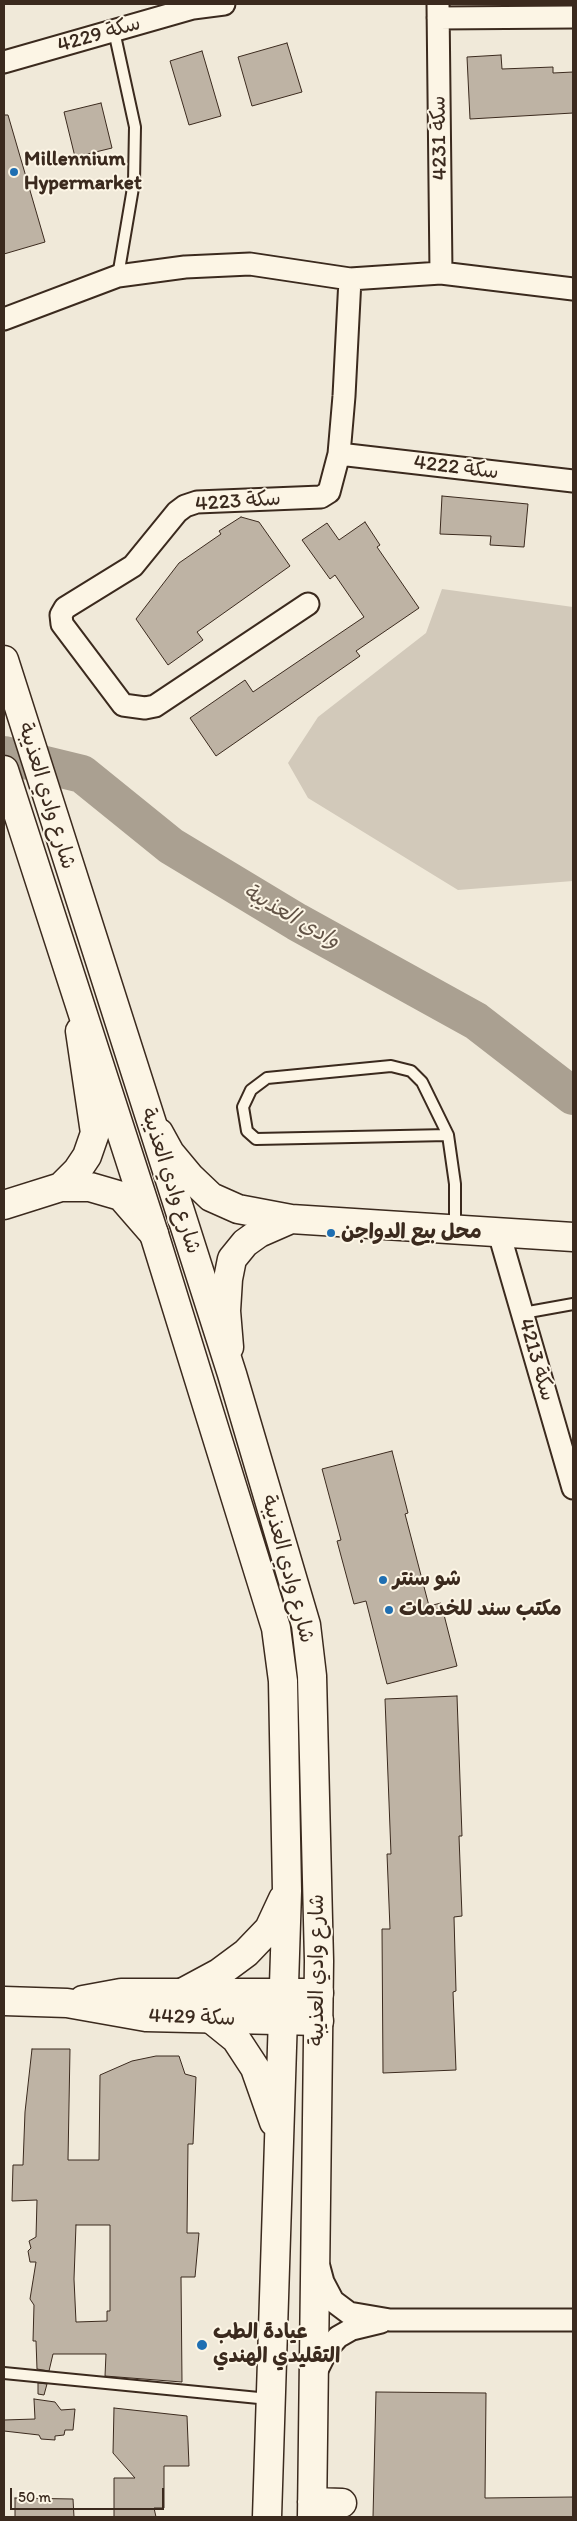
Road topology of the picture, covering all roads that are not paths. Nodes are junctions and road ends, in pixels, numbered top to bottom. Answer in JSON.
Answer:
{"nodes":[{"id":1,"x":224,"y":4,"type":"edge"},
{"id":2,"x":193,"y":6,"type":"edge"},
{"id":3,"x":438,"y":11,"type":"edge"},
{"id":4,"x":573,"y":17,"type":"edge"},
{"id":5,"x":114,"y":31,"type":"junction"},
{"id":6,"x":4,"y":62,"type":"edge"},
{"id":7,"x":441,"y":273,"type":"junction"},
{"id":8,"x":118,"y":276,"type":"junction"},
{"id":9,"x":350,"y":279,"type":"junction"},
{"id":10,"x":573,"y":289,"type":"edge"},
{"id":11,"x":4,"y":318,"type":"edge"},
{"id":12,"x":339,"y":454,"type":"junction"},
{"id":13,"x":573,"y":481,"type":"edge"},
{"id":14,"x":308,"y":604,"type":"dead end"},
{"id":15,"x":5,"y":665,"type":"edge"},
{"id":16,"x":4,"y":770,"type":"edge"},
{"id":17,"x":72,"y":983,"type":"junction"},
{"id":18,"x":150,"y":1118,"type":"junction"},
{"id":19,"x":448,"y":1135,"type":"junction"},
{"id":20,"x":61,"y":1187,"type":"junction"},
{"id":21,"x":4,"y":1205,"type":"edge"},
{"id":22,"x":291,"y":1219,"type":"junction"},
{"id":23,"x":455,"y":1230,"type":"junction"},
{"id":24,"x":499,"y":1233,"type":"junction"},
{"id":25,"x":154,"y":1234,"type":"junction"},
{"id":26,"x":573,"y":1237,"type":"edge"},
{"id":27,"x":573,"y":1304,"type":"edge"},
{"id":28,"x":523,"y":1313,"type":"junction"},
{"id":29,"x":232,"y":1374,"type":"junction"},
{"id":30,"x":573,"y":1488,"type":"edge"},
{"id":31,"x":287,"y":1891,"type":"junction"},
{"id":32,"x":284,"y":1993,"type":"junction"},
{"id":33,"x":319,"y":1993,"type":"junction"},
{"id":34,"x":180,"y":1994,"type":"junction"},
{"id":35,"x":4,"y":2000,"type":"edge"},
{"id":36,"x":67,"y":2003,"type":"junction"},
{"id":37,"x":210,"y":2018,"type":"junction"},
{"id":38,"x":283,"y":2021,"type":"junction"},
{"id":39,"x":319,"y":2021,"type":"junction"},
{"id":40,"x":280,"y":2138,"type":"junction"},
{"id":41,"x":316,"y":2254,"type":"junction"},
{"id":42,"x":390,"y":2320,"type":"junction"},
{"id":43,"x":573,"y":2320,"type":"edge"},
{"id":44,"x":4,"y":2374,"type":"edge"},
{"id":45,"x":315,"y":2374,"type":"junction"},
{"id":46,"x":271,"y":2399,"type":"junction"},
{"id":47,"x":342,"y":2503,"type":"dead end"},
{"id":48,"x":312,"y":2509,"type":"edge"},
{"id":49,"x":267,"y":2517,"type":"edge"}],
"edges":[{"from":1,"to":2,"type":"street","name":"سكة 4229"},
{"from":2,"to":5,"type":"street","name":"سكة 4229"},
{"from":3,"to":4,"type":"street"},
{"from":3,"to":7,"type":"street","name":"سكة 4231"},
{"from":5,"to":6,"type":"street","name":"سكة 4229"},
{"from":5,"to":8,"type":"lane"},
{"from":7,"to":9,"type":"street"},
{"from":7,"to":10,"type":"street"},
{"from":8,"to":9,"type":"street"},
{"from":8,"to":11,"type":"street"},
{"from":9,"to":12,"type":"street","name":"سكة 4223"},
{"from":12,"to":13,"type":"street","name":"سكة 4222"},
{"from":12,"to":14,"type":"street","name":"سكة 4223"},
{"from":15,"to":18,"type":"main road","name":"شارع وادي العذيبة"},
{"from":16,"to":17,"type":"main road","name":"شارع وادي العذيبة"},
{"from":17,"to":20,"type":"main road"},
{"from":17,"to":25,"type":"main road","name":"شارع وادي العذيبة"},
{"from":18,"to":22,"type":"main road"},
{"from":18,"to":29,"type":"main road","name":"شارع وادي العذيبة"},
{"from":19,"to":19,"type":"lane"},
{"from":19,"to":23,"type":"lane"},
{"from":20,"to":21,"type":"main road"},
{"from":20,"to":25,"type":"main road"},
{"from":22,"to":23,"type":"main road"},
{"from":22,"to":29,"type":"main road"},
{"from":23,"to":24,"type":"main road"},
{"from":24,"to":26,"type":"main road"},
{"from":24,"to":28,"type":"street","name":"سكة 4213"},
{"from":25,"to":31,"type":"main road","name":"شارع وادي العذيبة"},
{"from":27,"to":28,"type":"lane"},
{"from":28,"to":30,"type":"street","name":"سكة 4213"},
{"from":29,"to":33,"type":"main road","name":"شارع وادي العذيبة"},
{"from":31,"to":32,"type":"main road","name":"شارع وادي العذيبة"},
{"from":31,"to":34,"type":"main road"},
{"from":32,"to":33,"type":"main road","name":"سكة 4429"},
{"from":32,"to":34,"type":"main road","name":"سكة 4429"},
{"from":32,"to":38,"type":"main road","name":"شارع وادي العذيبة"},
{"from":33,"to":39,"type":"main road","name":"شارع وادي العذيبة"},
{"from":34,"to":36,"type":"main road","name":"سكة 4429"},
{"from":35,"to":36,"type":"main road","name":"سكة 4429"},
{"from":36,"to":37,"type":"main road","name":"سكة 4429"},
{"from":37,"to":38,"type":"main road","name":"سكة 4429"},
{"from":37,"to":40,"type":"main road"},
{"from":38,"to":39,"type":"main road","name":"سكة 4429"},
{"from":38,"to":40,"type":"main road","name":"شارع وادي العذيبة"},
{"from":39,"to":41,"type":"main road","name":"شارع وادي العذيبة"},
{"from":40,"to":46,"type":"main road","name":"شارع وادي العذيبة"},
{"from":41,"to":42,"type":"street"},
{"from":41,"to":45,"type":"main road","name":"شارع وادي العذيبة"},
{"from":42,"to":43,"type":"street"},
{"from":42,"to":45,"type":"street"},
{"from":44,"to":46,"type":"lane"},
{"from":45,"to":48,"type":"main road","name":"شارع وادي العذيبة"},
{"from":46,"to":49,"type":"main road","name":"شارع وادي العذيبة"},
{"from":47,"to":48,"type":"main road"}]}
